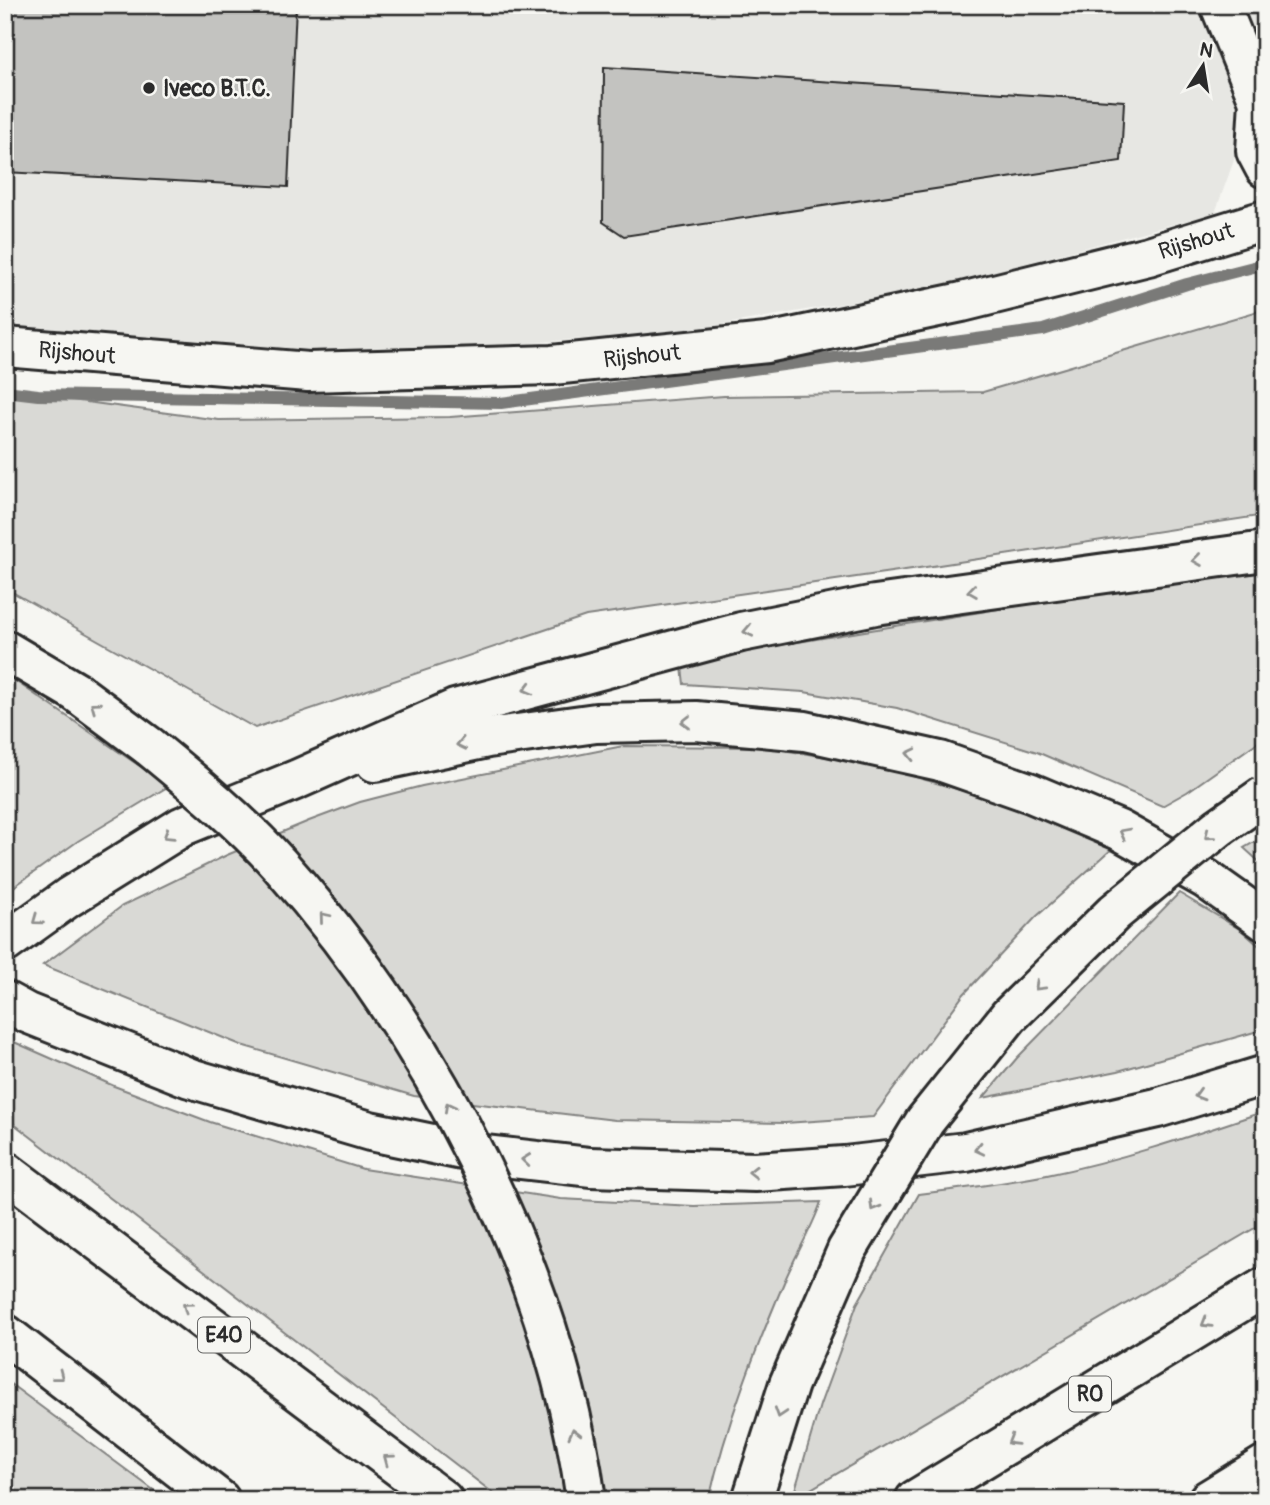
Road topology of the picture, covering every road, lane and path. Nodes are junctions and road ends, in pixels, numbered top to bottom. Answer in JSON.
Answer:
{"nodes":[{"id":1,"x":1220,"y":5,"type":"edge"},
{"id":2,"x":1262,"y":104,"type":"edge"},
{"id":3,"x":1265,"y":168,"type":"edge"},
{"id":4,"x":1265,"y":220,"type":"edge"},
{"id":5,"x":5,"y":347,"type":"edge"},
{"id":6,"x":1265,"y":551,"type":"edge"},
{"id":7,"x":5,"y":650,"type":"edge"},
{"id":8,"x":298,"y":779,"type":"junction"},
{"id":9,"x":1265,"y":795,"type":"edge"},
{"id":10,"x":1265,"y":921,"type":"edge"},
{"id":11,"x":5,"y":943,"type":"edge"},
{"id":12,"x":5,"y":1001,"type":"edge"},
{"id":13,"x":1265,"y":1075,"type":"edge"},
{"id":14,"x":5,"y":1171,"type":"edge"},
{"id":15,"x":1265,"y":1287,"type":"edge"},
{"id":16,"x":5,"y":1335,"type":"edge"},
{"id":17,"x":1265,"y":1465,"type":"edge"},
{"id":18,"x":220,"y":1500,"type":"edge"},
{"id":19,"x":443,"y":1500,"type":"edge"},
{"id":20,"x":586,"y":1500,"type":"edge"},
{"id":21,"x":752,"y":1500,"type":"edge"},
{"id":22,"x":915,"y":1500,"type":"edge"},
{"id":23,"x":1208,"y":1500,"type":"edge"}],
"edges":[{"from":1,"to":2,"type":"main road"},
{"from":2,"to":3,"type":"main road"},
{"from":4,"to":5,"type":"main road","name":"Rijshout"},
{"from":6,"to":8,"type":"main road","one_way":true},
{"from":20,"to":7,"type":"main road","one_way":true,"bridge":true},
{"from":10,"to":8,"type":"main road","one_way":true},
{"from":8,"to":11,"type":"main road","one_way":true},
{"from":9,"to":21,"type":"main road","one_way":true,"bridge":true},
{"from":13,"to":12,"type":"main road","one_way":true},
{"from":19,"to":14,"type":"main road","number":"E40","one_way":true},
{"from":15,"to":22,"type":"main road","number":"R0","one_way":true},
{"from":16,"to":18,"type":"main road","one_way":true},
{"from":17,"to":23,"type":"main road"}]}
